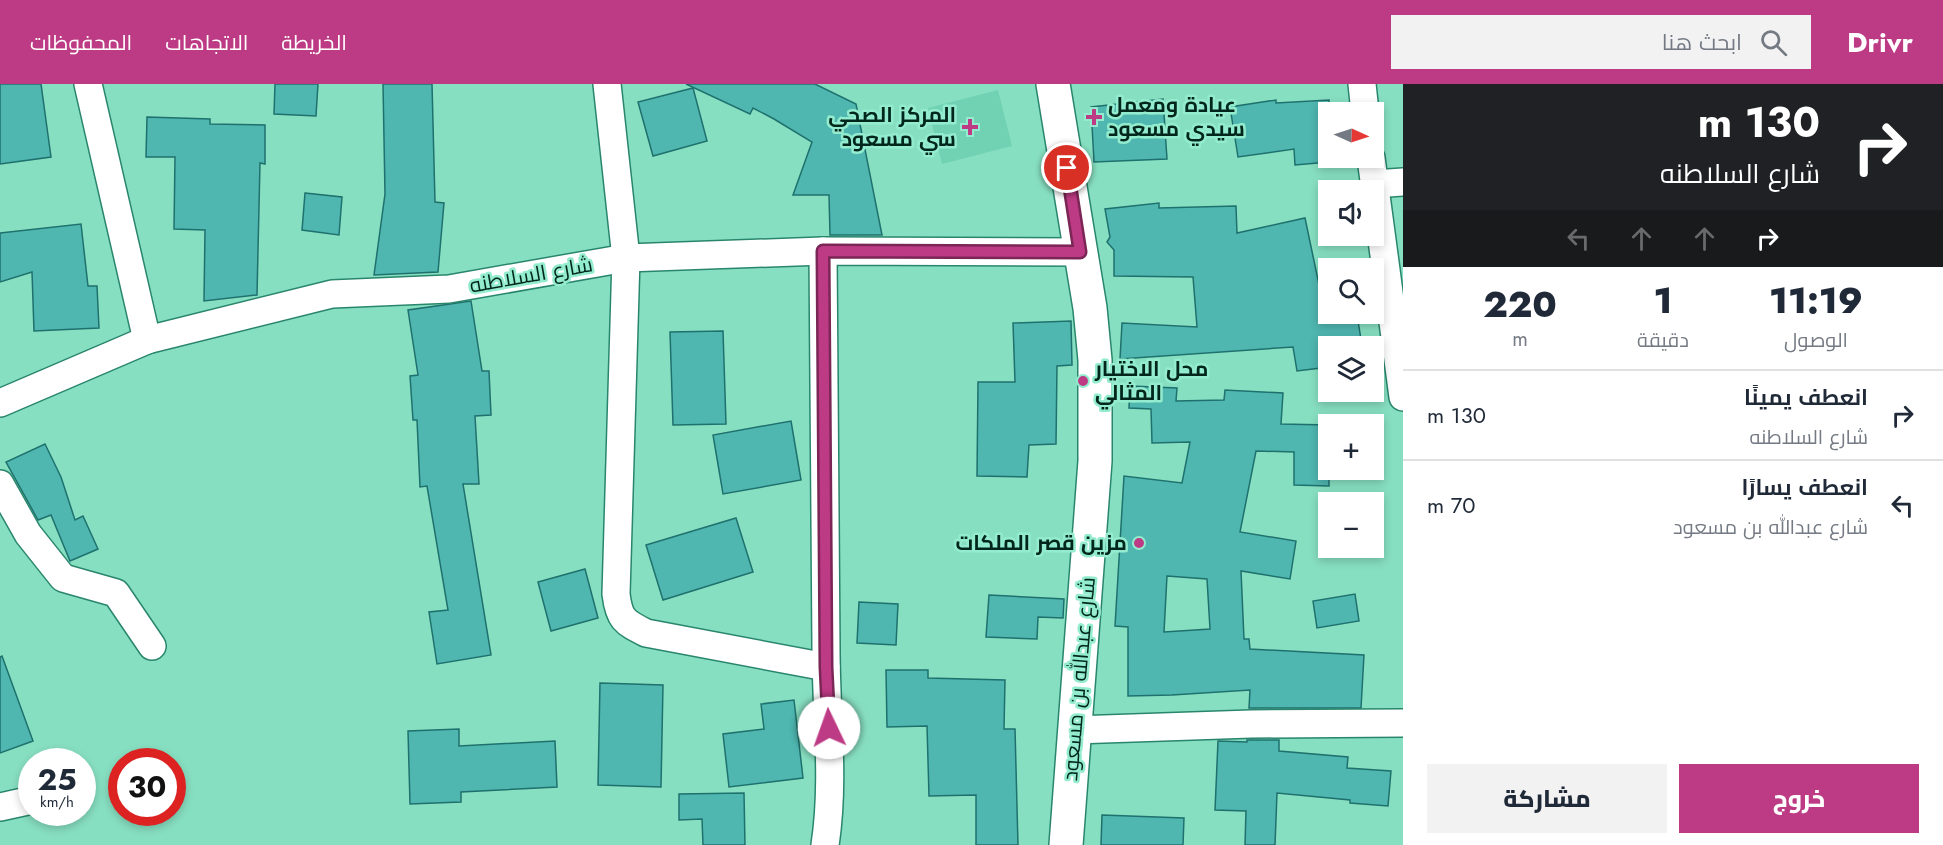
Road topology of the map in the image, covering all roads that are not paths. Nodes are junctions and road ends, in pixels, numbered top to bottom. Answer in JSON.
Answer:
{"nodes":[{"id":1,"x":88,"y":84,"type":"edge"},
{"id":2,"x":607,"y":84,"type":"edge"},
{"id":3,"x":1053,"y":84,"type":"edge"},
{"id":4,"x":1362,"y":84,"type":"edge"},
{"id":5,"x":1364,"y":102,"type":"edge"},
{"id":6,"x":1403,"y":183,"type":"edge"},
{"id":7,"x":1384,"y":184,"type":"edge"},
{"id":8,"x":1382,"y":246,"type":"edge"},
{"id":9,"x":823,"y":251,"type":"junction"},
{"id":10,"x":1080,"y":252,"type":"junction"},
{"id":11,"x":626,"y":258,"type":"junction"},
{"id":12,"x":147,"y":340,"type":"junction"},
{"id":13,"x":1403,"y":397,"type":"edge"},
{"id":14,"x":0,"y":404,"type":"edge"},
{"id":15,"x":0,"y":484,"type":"edge"},
{"id":16,"x":152,"y":646,"type":"dead end"},
{"id":17,"x":826,"y":667,"type":"junction"},
{"id":18,"x":1403,"y":723,"type":"edge"},
{"id":19,"x":1074,"y":730,"type":"junction"},
{"id":20,"x":18,"y":803,"type":"edge"},
{"id":21,"x":0,"y":807,"type":"edge"},
{"id":22,"x":825,"y":845,"type":"edge"},
{"id":23,"x":1066,"y":845,"type":"edge"}],
"edges":[{"from":1,"to":12,"type":"street"},
{"from":2,"to":11,"type":"street"},
{"from":3,"to":10,"type":"street","name":"شارع عبدالله بن مسعود"},
{"from":4,"to":5,"type":"street"},
{"from":6,"to":7,"type":"street"},
{"from":8,"to":13,"type":"street"},
{"from":9,"to":10,"type":"street","name":"شارع السلاطنه"},
{"from":9,"to":11,"type":"street","name":"شارع السلاطنه"},
{"from":9,"to":17,"type":"street"},
{"from":10,"to":19,"type":"street","name":"شارع عبدالله بن مسعود"},
{"from":11,"to":12,"type":"street","name":"شارع السلاطنه"},
{"from":11,"to":17,"type":"street"},
{"from":12,"to":14,"type":"street","name":"شارع السلاطنه"},
{"from":15,"to":16,"type":"street"},
{"from":17,"to":22,"type":"street"},
{"from":18,"to":19,"type":"street"},
{"from":19,"to":23,"type":"street","name":"شارع عبدالله بن مسعود"},
{"from":20,"to":21,"type":"street"}]}
